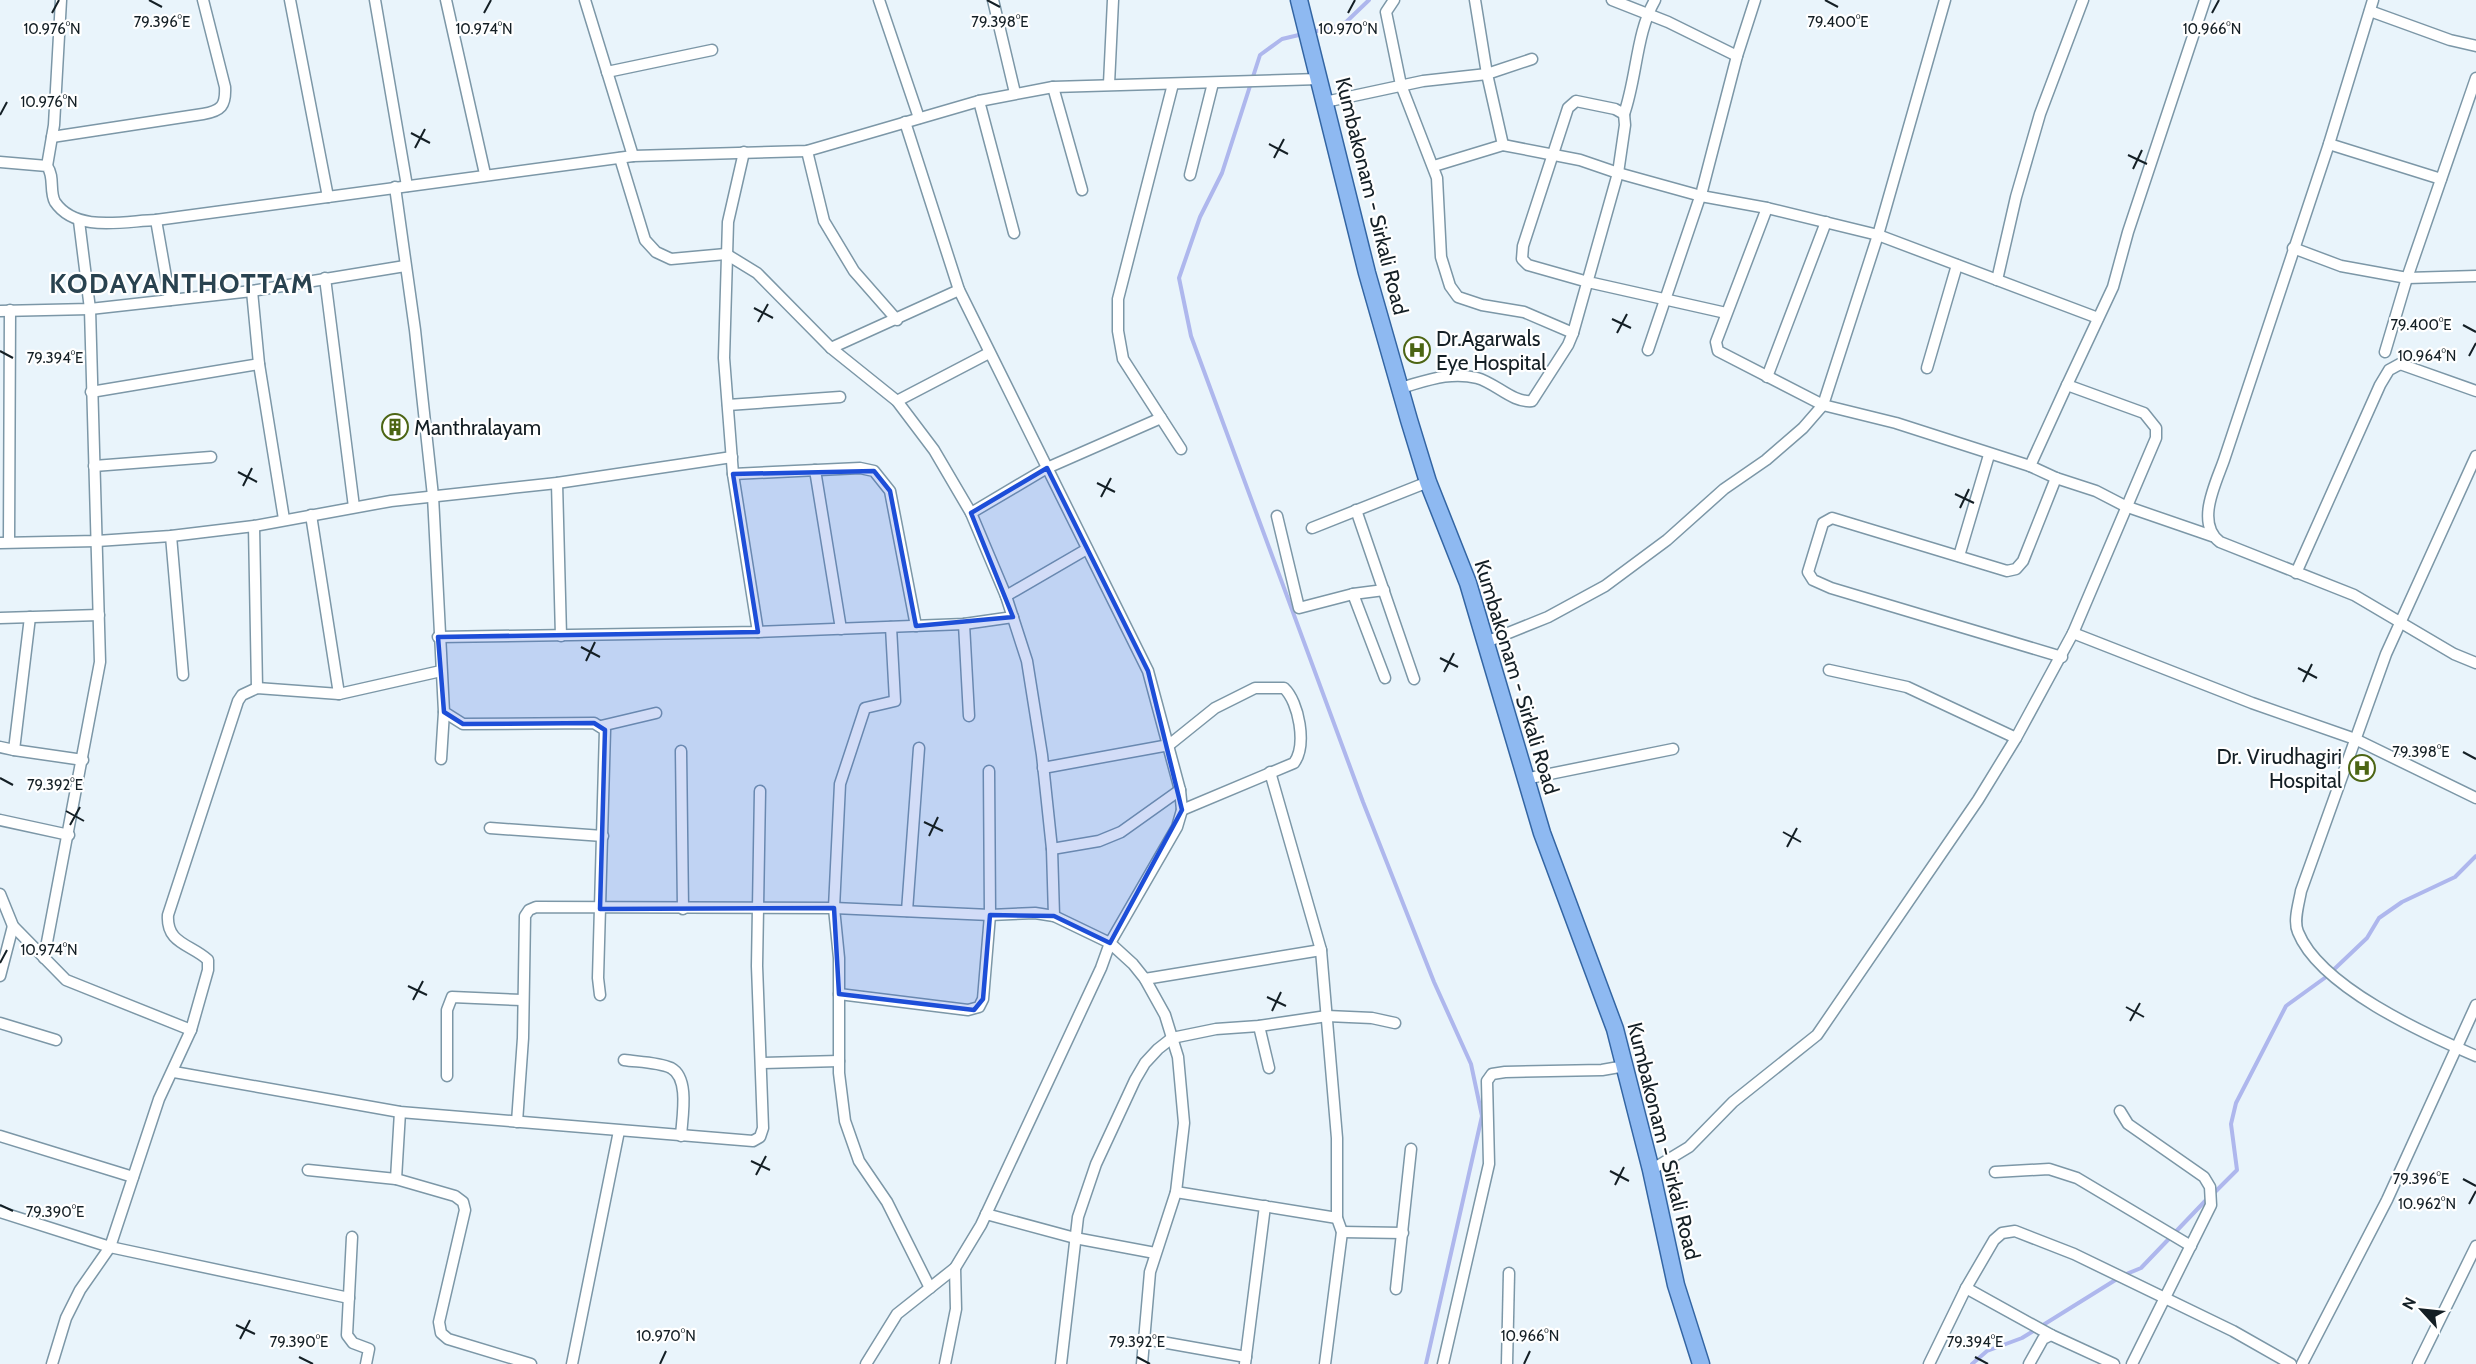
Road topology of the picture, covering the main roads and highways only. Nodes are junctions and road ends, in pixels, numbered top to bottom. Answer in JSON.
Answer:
{"nodes":[{"id":1,"x":1299,"y":0,"type":"edge"},
{"id":2,"x":1701,"y":1364,"type":"edge"}],
"edges":[{"from":1,"to":2,"type":"main road","name":"Kumbakonam - Sirkali Road"}]}
